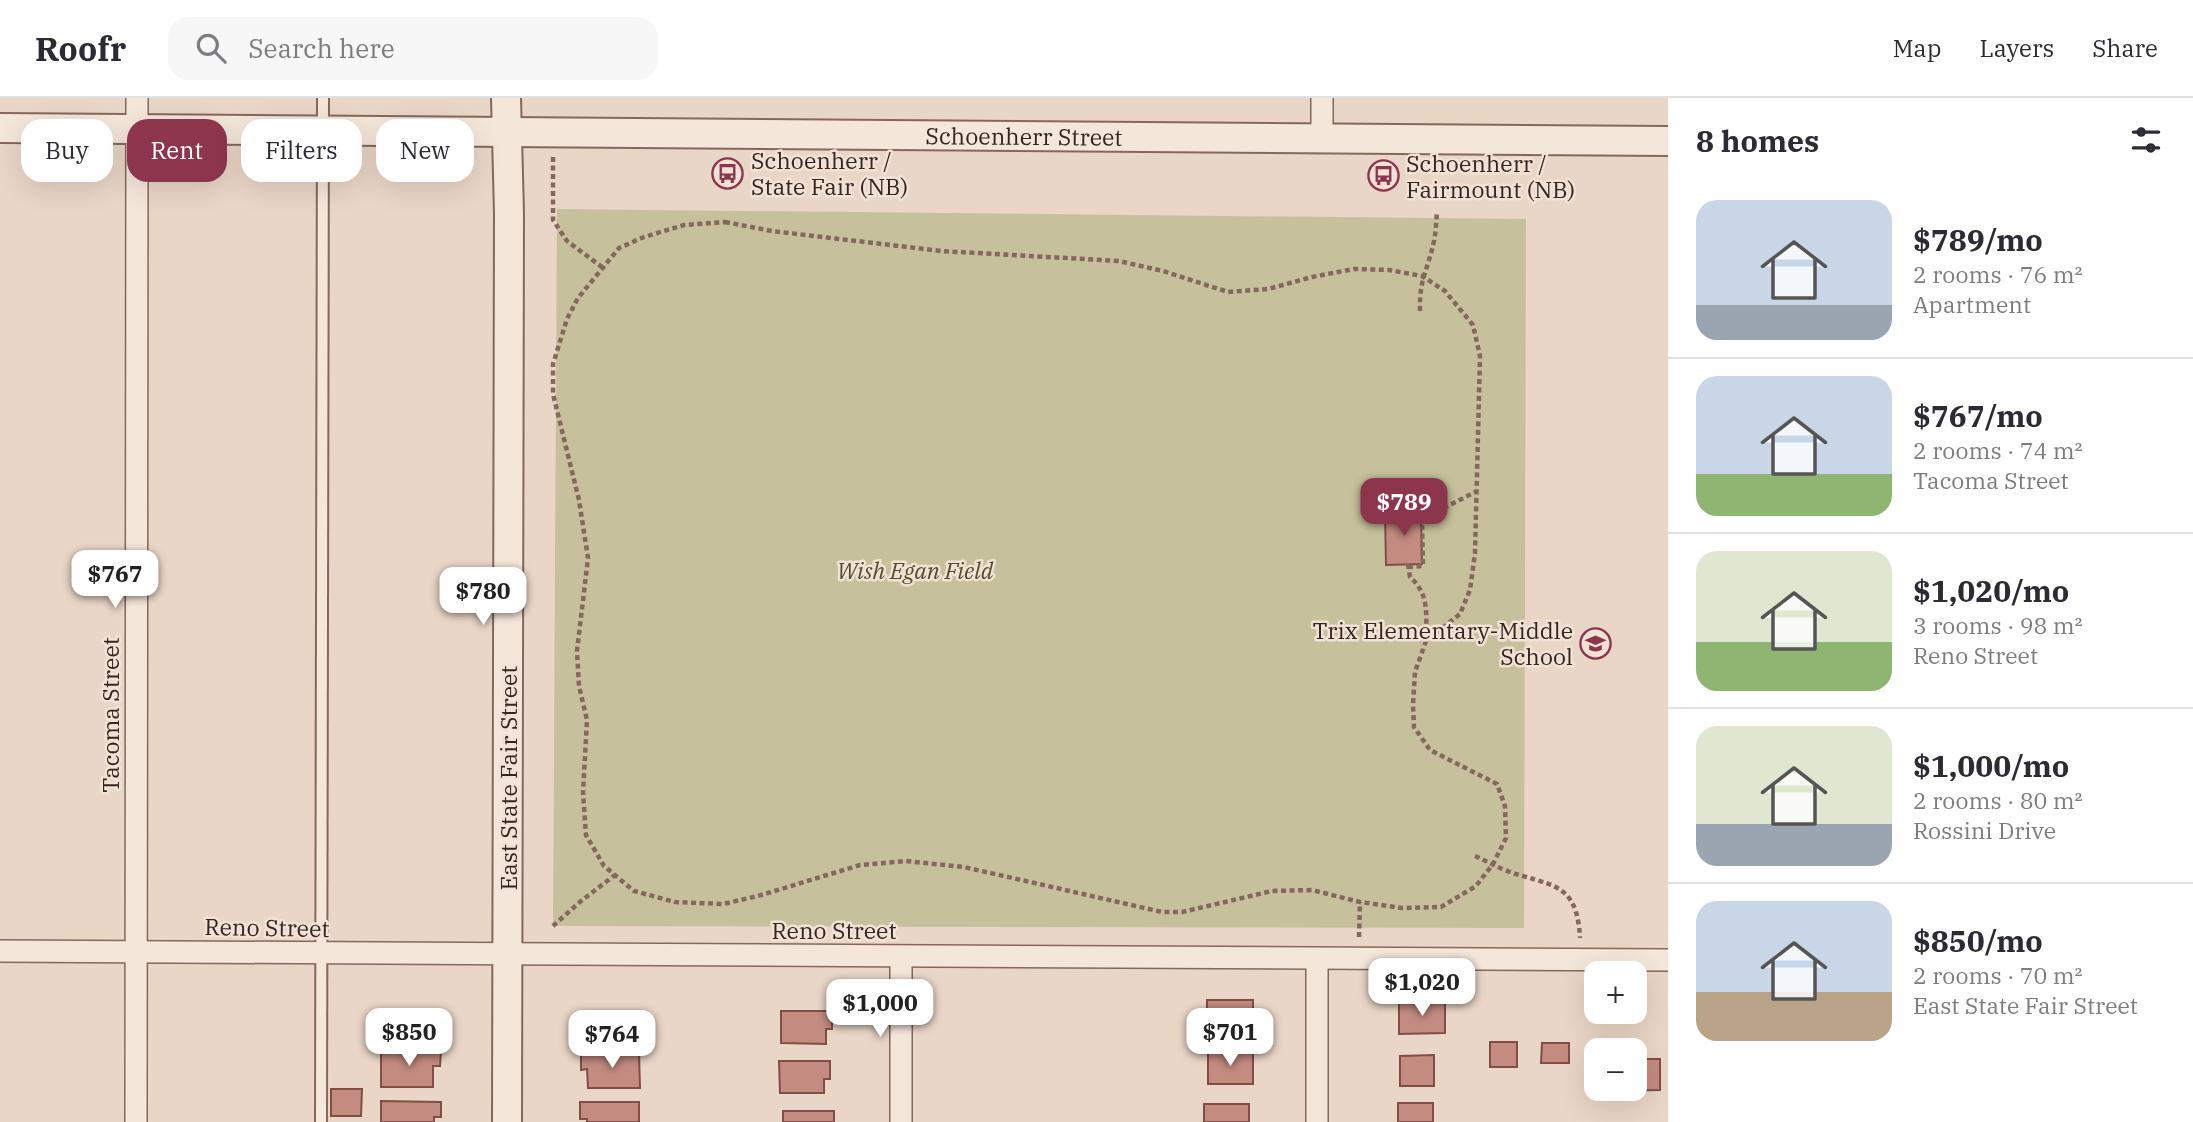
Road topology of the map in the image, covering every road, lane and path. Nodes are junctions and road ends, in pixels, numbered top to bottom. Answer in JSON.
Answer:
{"nodes":[{"id":1,"x":137,"y":98,"type":"edge"},
{"id":2,"x":323,"y":98,"type":"edge"},
{"id":3,"x":506,"y":98,"type":"edge"},
{"id":4,"x":1322,"y":98,"type":"edge"},
{"id":5,"x":136,"y":119,"type":"edge"},
{"id":6,"x":323,"y":119,"type":"edge"},
{"id":7,"x":0,"y":128,"type":"edge"},
{"id":8,"x":127,"y":128,"type":"edge"},
{"id":9,"x":362,"y":130,"type":"edge"},
{"id":10,"x":507,"y":131,"type":"junction"},
{"id":11,"x":553,"y":133,"type":"junction"},
{"id":12,"x":1322,"y":138,"type":"junction"},
{"id":13,"x":1668,"y":141,"type":"edge"},
{"id":14,"x":136,"y":182,"type":"edge"},
{"id":15,"x":323,"y":182,"type":"edge"},
{"id":16,"x":1437,"y":213,"type":"dead end"},
{"id":17,"x":602,"y":267,"type":"junction"},
{"id":18,"x":1422,"y":276,"type":"junction"},
{"id":19,"x":1420,"y":311,"type":"dead end"},
{"id":20,"x":1477,"y":490,"type":"junction"},
{"id":21,"x":1426,"y":641,"type":"junction"},
{"id":22,"x":1475,"y":856,"type":"dead end"},
{"id":23,"x":1493,"y":864,"type":"junction"},
{"id":24,"x":615,"y":875,"type":"junction"},
{"id":25,"x":1360,"y":902,"type":"junction"},
{"id":26,"x":554,"y":926,"type":"dead end"},
{"id":27,"x":0,"y":951,"type":"edge"},
{"id":28,"x":136,"y":952,"type":"junction"},
{"id":29,"x":323,"y":954,"type":"junction"},
{"id":30,"x":507,"y":955,"type":"junction"},
{"id":31,"x":901,"y":957,"type":"junction"},
{"id":32,"x":1317,"y":959,"type":"junction"},
{"id":33,"x":1358,"y":959,"type":"junction"},
{"id":34,"x":1581,"y":960,"type":"junction"},
{"id":35,"x":1668,"y":960,"type":"edge"},
{"id":36,"x":135,"y":1122,"type":"edge"},
{"id":37,"x":321,"y":1122,"type":"edge"},
{"id":38,"x":508,"y":1122,"type":"edge"},
{"id":39,"x":901,"y":1122,"type":"edge"},
{"id":40,"x":1317,"y":1122,"type":"edge"}],
"edges":[{"from":1,"to":5,"type":"street","name":"Tacoma Street"},
{"from":2,"to":6,"type":"lane"},
{"from":3,"to":10,"type":"street","name":"East State Fair Street"},
{"from":4,"to":12,"type":"street"},
{"from":7,"to":8,"type":"street","name":"Schoenherr Street"},
{"from":9,"to":10,"type":"street","name":"Schoenherr Street"},
{"from":10,"to":11,"type":"street","name":"Schoenherr Street"},
{"from":10,"to":30,"type":"street","name":"East State Fair Street"},
{"from":11,"to":12,"type":"street","name":"Schoenherr Street"},
{"from":11,"to":17,"type":"path"},
{"from":12,"to":13,"type":"street","name":"Schoenherr Street"},
{"from":14,"to":28,"type":"street","name":"Tacoma Street"},
{"from":15,"to":29,"type":"lane"},
{"from":16,"to":18,"type":"path"},
{"from":17,"to":18,"type":"path"},
{"from":17,"to":24,"type":"path"},
{"from":18,"to":19,"type":"path"},
{"from":18,"to":20,"type":"path"},
{"from":20,"to":21,"type":"path"},
{"from":20,"to":21,"type":"path"},
{"from":21,"to":23,"type":"path"},
{"from":22,"to":23,"type":"path"},
{"from":23,"to":25,"type":"path"},
{"from":23,"to":34,"type":"path"},
{"from":24,"to":25,"type":"path"},
{"from":24,"to":26,"type":"path"},
{"from":25,"to":33,"type":"path"},
{"from":27,"to":28,"type":"street","name":"Reno Street"},
{"from":28,"to":29,"type":"street","name":"Reno Street"},
{"from":28,"to":36,"type":"street","name":"Tacoma Street"},
{"from":29,"to":30,"type":"street","name":"Reno Street"},
{"from":29,"to":37,"type":"lane"},
{"from":30,"to":31,"type":"street","name":"Reno Street"},
{"from":30,"to":38,"type":"street","name":"East State Fair Street"},
{"from":31,"to":32,"type":"street","name":"Reno Street"},
{"from":31,"to":39,"type":"street"},
{"from":32,"to":33,"type":"street","name":"Reno Street"},
{"from":32,"to":40,"type":"street"},
{"from":33,"to":34,"type":"street","name":"Reno Street"},
{"from":34,"to":35,"type":"street","name":"Reno Street"}]}
